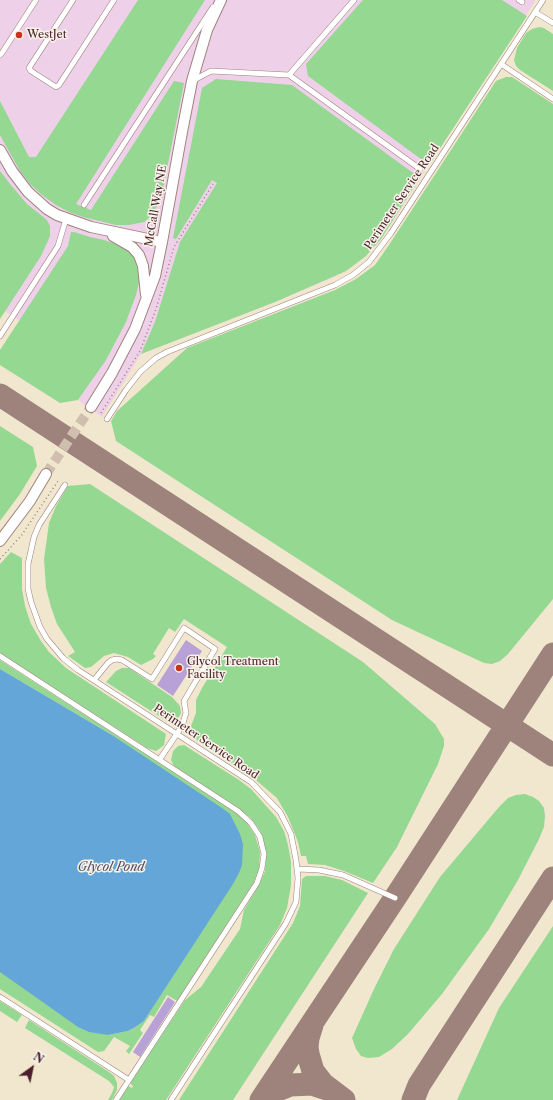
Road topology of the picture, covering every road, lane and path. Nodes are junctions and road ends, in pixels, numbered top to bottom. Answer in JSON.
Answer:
{"nodes":[{"id":1,"x":36,"y":0,"type":"edge"},
{"id":2,"x":73,"y":0,"type":"edge"},
{"id":3,"x":114,"y":0,"type":"edge"},
{"id":4,"x":219,"y":0,"type":"edge"},
{"id":5,"x":354,"y":0,"type":"edge"},
{"id":6,"x":543,"y":0,"type":"edge"},
{"id":7,"x":535,"y":12,"type":"junction"},
{"id":8,"x":553,"y":23,"type":"edge"},
{"id":9,"x":1,"y":55,"type":"edge"},
{"id":10,"x":501,"y":64,"type":"junction"},
{"id":11,"x":289,"y":75,"type":"junction"},
{"id":12,"x":192,"y":81,"type":"junction"},
{"id":13,"x":553,"y":99,"type":"edge"},
{"id":14,"x":0,"y":150,"type":"edge"},
{"id":15,"x":420,"y":170,"type":"dead end"},
{"id":16,"x":213,"y":184,"type":"dead end"},
{"id":17,"x":84,"y":205,"type":"dead end"},
{"id":18,"x":66,"y":219,"type":"junction"},
{"id":19,"x":102,"y":230,"type":"junction"},
{"id":20,"x":162,"y":242,"type":"junction"},
{"id":21,"x":146,"y":300,"type":"junction"},
{"id":22,"x":0,"y":336,"type":"edge"},
{"id":23,"x":91,"y":407,"type":"tunnel mouth"},
{"id":24,"x":102,"y":413,"type":"dead end"},
{"id":25,"x":107,"y":419,"type":"dead end"},
{"id":26,"x":46,"y":474,"type":"tunnel mouth"},
{"id":27,"x":58,"y":481,"type":"dead end"},
{"id":28,"x":65,"y":485,"type":"dead end"},
{"id":29,"x":0,"y":541,"type":"edge"},
{"id":30,"x":0,"y":559,"type":"edge"},
{"id":31,"x":0,"y":656,"type":"edge"},
{"id":32,"x":94,"y":680,"type":"junction"},
{"id":33,"x":177,"y":734,"type":"junction"},
{"id":34,"x":160,"y":759,"type":"junction"},
{"id":35,"x":297,"y":869,"type":"junction"},
{"id":36,"x":395,"y":898,"type":"dead end"},
{"id":37,"x":0,"y":997,"type":"edge"},
{"id":38,"x":129,"y":1080,"type":"junction"},
{"id":39,"x":116,"y":1100,"type":"edge"},
{"id":40,"x":171,"y":1100,"type":"edge"}],
"edges":[{"from":1,"to":9,"type":"lane"},
{"from":2,"to":3,"type":"lane"},
{"from":4,"to":12,"type":"street","name":"McCall Way NE"},
{"from":4,"to":17,"type":"lane"},
{"from":5,"to":11,"type":"lane"},
{"from":6,"to":7,"type":"lane","name":"Perimeter Service Road"},
{"from":7,"to":8,"type":"lane"},
{"from":7,"to":10,"type":"lane","name":"Perimeter Service Road"},
{"from":10,"to":13,"type":"lane"},
{"from":10,"to":25,"type":"lane","name":"Perimeter Service Road"},
{"from":11,"to":12,"type":"lane"},
{"from":11,"to":15,"type":"lane"},
{"from":12,"to":20,"type":"street","name":"McCall Way NE"},
{"from":14,"to":18,"type":"street"},
{"from":16,"to":24,"type":"path"},
{"from":18,"to":19,"type":"street"},
{"from":18,"to":22,"type":"lane"},
{"from":19,"to":20,"type":"street"},
{"from":19,"to":21,"type":"street"},
{"from":20,"to":21,"type":"street","name":"McCall Way NE"},
{"from":21,"to":23,"type":"street","name":"McCall Way NE"},
{"from":26,"to":29,"type":"street"},
{"from":27,"to":30,"type":"path"},
{"from":28,"to":32,"type":"lane","name":"Perimeter Service Road"},
{"from":31,"to":34,"type":"lane"},
{"from":32,"to":33,"type":"lane","name":"Perimeter Service Road"},
{"from":32,"to":33,"type":"lane"},
{"from":33,"to":34,"type":"lane"},
{"from":33,"to":35,"type":"lane","name":"Perimeter Service Road"},
{"from":34,"to":38,"type":"lane"},
{"from":35,"to":36,"type":"lane"},
{"from":35,"to":40,"type":"lane","name":"Perimeter Service Road"},
{"from":37,"to":38,"type":"lane"},
{"from":38,"to":39,"type":"lane"}]}
